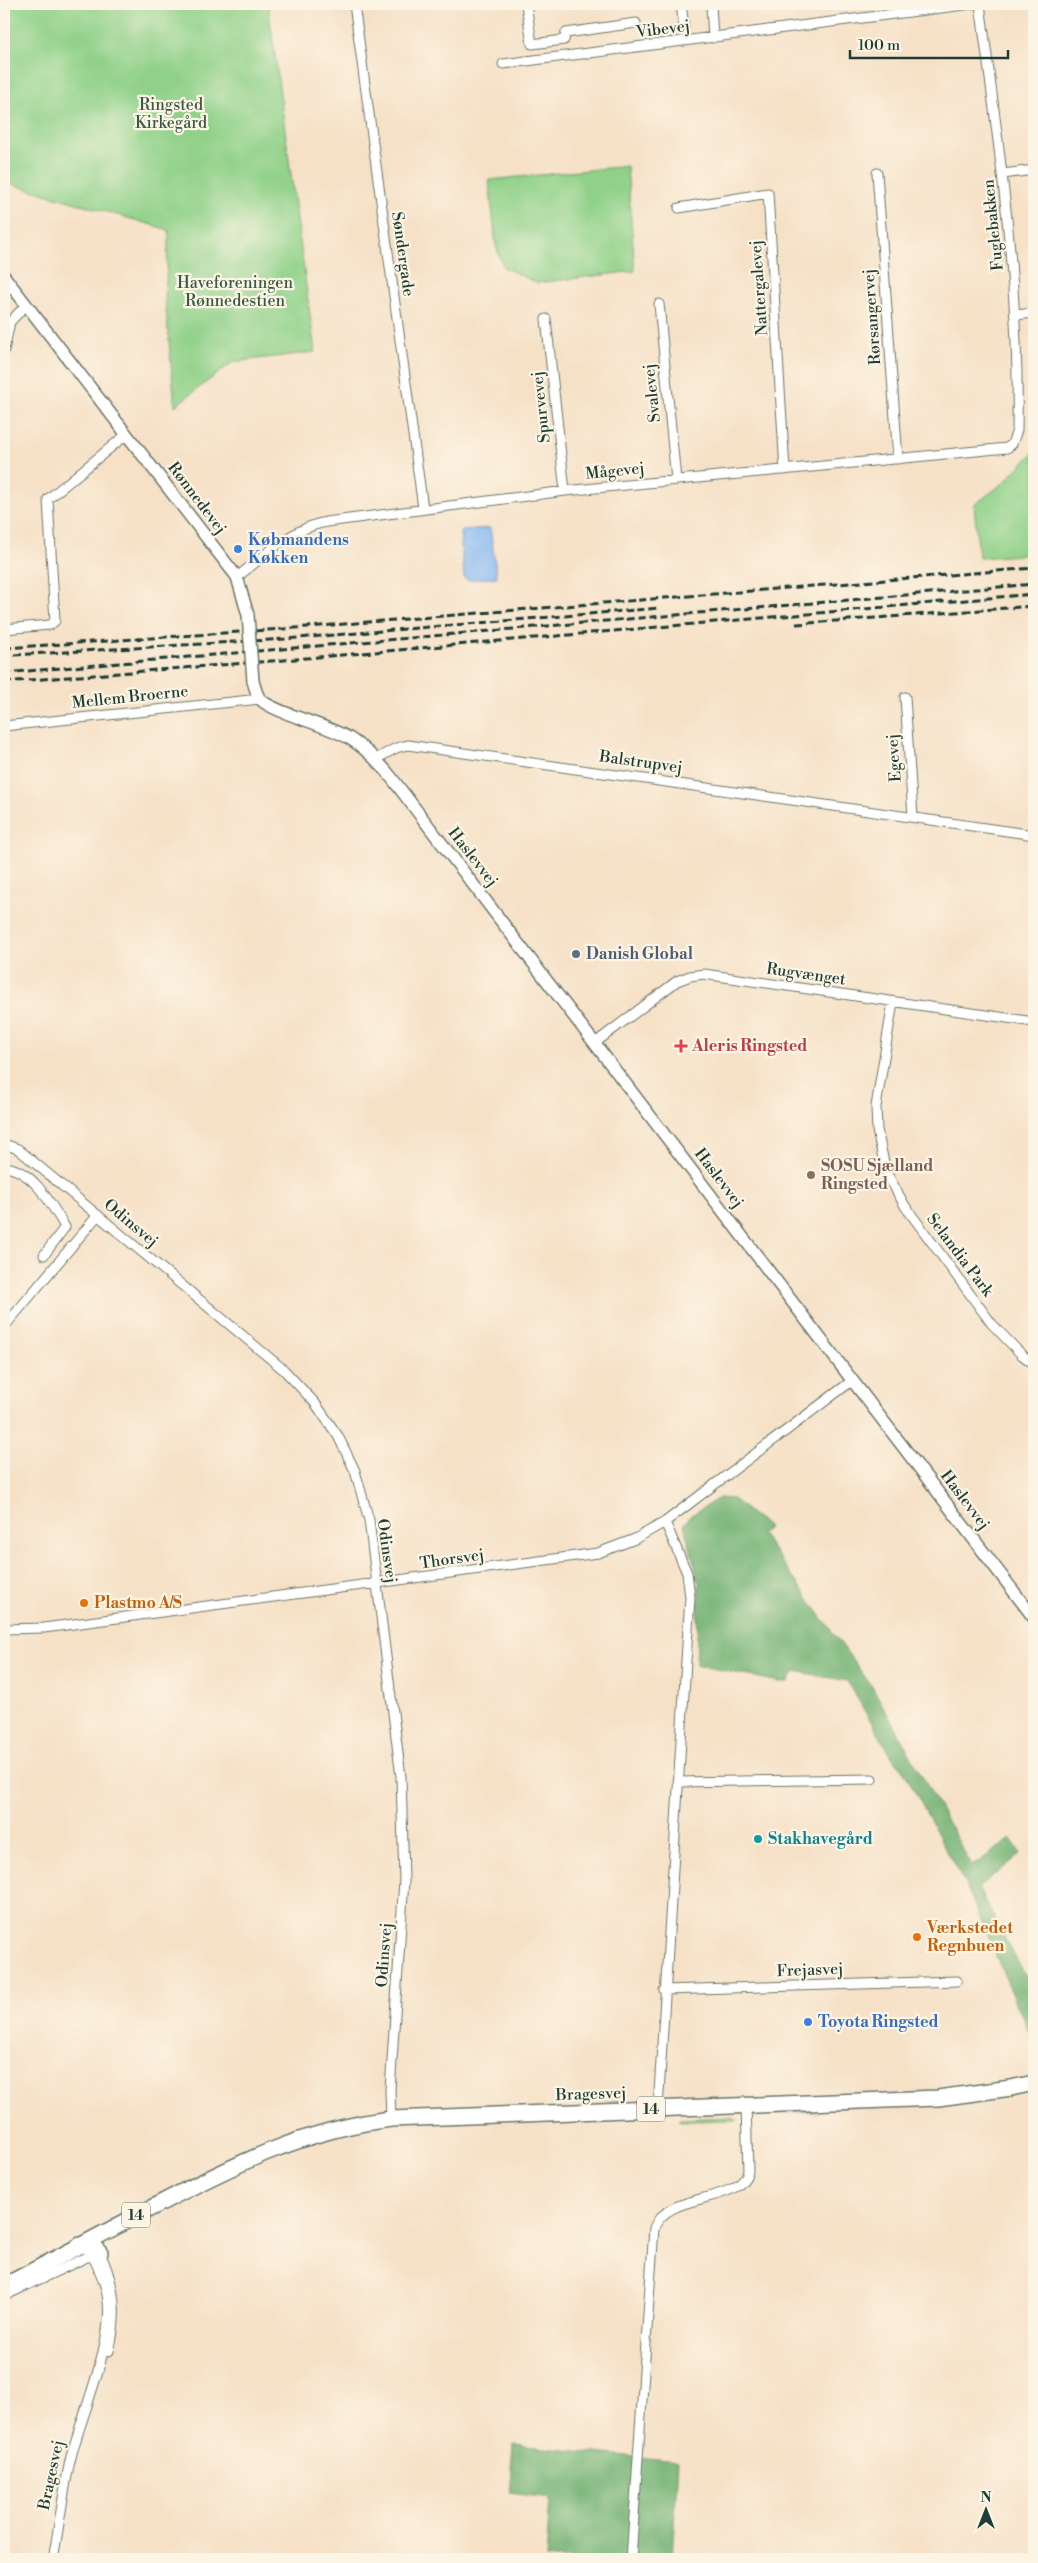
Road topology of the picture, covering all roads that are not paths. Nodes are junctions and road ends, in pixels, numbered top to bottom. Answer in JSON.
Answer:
{"nodes":[{"id":1,"x":354,"y":4,"type":"edge"},
{"id":2,"x":526,"y":4,"type":"edge"},
{"id":3,"x":681,"y":4,"type":"edge"},
{"id":4,"x":711,"y":4,"type":"edge"},
{"id":5,"x":972,"y":4,"type":"edge"},
{"id":6,"x":980,"y":4,"type":"edge"},
{"id":7,"x":636,"y":23,"type":"dead end"},
{"id":8,"x":684,"y":28,"type":"dead end"},
{"id":9,"x":713,"y":38,"type":"junction"},
{"id":10,"x":564,"y":40,"type":"junction"},
{"id":11,"x":566,"y":56,"type":"junction"},
{"id":12,"x":503,"y":64,"type":"dead end"},
{"id":13,"x":1034,"y":170,"type":"edge"},
{"id":14,"x":877,"y":173,"type":"dead end"},
{"id":15,"x":1003,"y":174,"type":"junction"},
{"id":16,"x":679,"y":208,"type":"dead end"},
{"id":17,"x":4,"y":276,"type":"edge"},
{"id":18,"x":659,"y":304,"type":"dead end"},
{"id":19,"x":26,"y":305,"type":"junction"},
{"id":20,"x":1034,"y":313,"type":"edge"},
{"id":21,"x":1016,"y":315,"type":"junction"},
{"id":22,"x":546,"y":319,"type":"dead end"},
{"id":23,"x":4,"y":350,"type":"edge"},
{"id":24,"x":127,"y":434,"type":"junction"},
{"id":25,"x":1012,"y":444,"type":"joint"},
{"id":26,"x":898,"y":459,"type":"junction"},
{"id":27,"x":785,"y":470,"type":"junction"},
{"id":28,"x":676,"y":480,"type":"junction"},
{"id":29,"x":565,"y":491,"type":"junction"},
{"id":30,"x":423,"y":508,"type":"junction"},
{"id":31,"x":237,"y":577,"type":"junction"},
{"id":32,"x":4,"y":629,"type":"edge"},
{"id":33,"x":905,"y":697,"type":"dead end"},
{"id":34,"x":260,"y":699,"type":"junction"},
{"id":35,"x":4,"y":726,"type":"edge"},
{"id":36,"x":376,"y":759,"type":"junction"},
{"id":37,"x":913,"y":817,"type":"junction"},
{"id":38,"x":1034,"y":835,"type":"edge"},
{"id":39,"x":893,"y":1002,"type":"junction"},
{"id":40,"x":1034,"y":1022,"type":"edge"},
{"id":41,"x":595,"y":1043,"type":"junction"},
{"id":42,"x":4,"y":1144,"type":"edge"},
{"id":43,"x":4,"y":1167,"type":"edge"},
{"id":44,"x":44,"y":1171,"type":"junction"},
{"id":45,"x":33,"y":1184,"type":"junction"},
{"id":46,"x":98,"y":1215,"type":"junction"},
{"id":47,"x":44,"y":1255,"type":"dead end"},
{"id":48,"x":4,"y":1327,"type":"edge"},
{"id":49,"x":1034,"y":1364,"type":"edge"},
{"id":50,"x":853,"y":1380,"type":"junction"},
{"id":51,"x":665,"y":1522,"type":"junction"},
{"id":52,"x":376,"y":1584,"type":"junction"},
{"id":53,"x":1034,"y":1618,"type":"edge"},
{"id":54,"x":4,"y":1629,"type":"edge"},
{"id":55,"x":872,"y":1780,"type":"dead end"},
{"id":56,"x":678,"y":1782,"type":"junction"},
{"id":57,"x":957,"y":1981,"type":"dead end"},
{"id":58,"x":664,"y":1990,"type":"junction"},
{"id":59,"x":1034,"y":2083,"type":"edge"},
{"id":60,"x":746,"y":2106,"type":"junction"},
{"id":61,"x":658,"y":2109,"type":"junction"},
{"id":62,"x":391,"y":2119,"type":"junction"},
{"id":63,"x":272,"y":2150,"type":"junction"},
{"id":64,"x":92,"y":2248,"type":"junction"},
{"id":65,"x":4,"y":2286,"type":"edge"},
{"id":66,"x":4,"y":2292,"type":"edge"},
{"id":67,"x":4,"y":2296,"type":"edge"},
{"id":68,"x":53,"y":2559,"type":"edge"},
{"id":69,"x":631,"y":2559,"type":"edge"}],
"edges":[{"from":1,"to":30,"type":"street","name":"Søndergade"},
{"from":2,"to":10,"type":"street","name":"Vibevej"},
{"from":3,"to":8,"type":"street"},
{"from":4,"to":9,"type":"street"},
{"from":5,"to":9,"type":"street","name":"Vibevej"},
{"from":6,"to":15,"type":"street","name":"Fuglebakken"},
{"from":7,"to":10,"type":"street","name":"Vibevej"},
{"from":9,"to":11,"type":"street","name":"Vibevej"},
{"from":10,"to":11,"type":"street"},
{"from":11,"to":12,"type":"street","name":"Vibevej"},
{"from":13,"to":15,"type":"street"},
{"from":14,"to":26,"type":"street","name":"Rørsangervej"},
{"from":15,"to":21,"type":"street","name":"Fuglebakken"},
{"from":16,"to":27,"type":"street","name":"Nattergalevej"},
{"from":17,"to":19,"type":"street","name":"Rønnedevej"},
{"from":18,"to":28,"type":"street","name":"Svalevej"},
{"from":19,"to":23,"type":"street"},
{"from":19,"to":24,"type":"street","name":"Rønnedevej"},
{"from":20,"to":21,"type":"street"},
{"from":21,"to":25,"type":"street","name":"Fuglebakken"},
{"from":22,"to":29,"type":"street","name":"Spurvevej"},
{"from":24,"to":31,"type":"street","name":"Rønnedevej"},
{"from":24,"to":32,"type":"street"},
{"from":25,"to":26,"type":"street","name":"Mågevej"},
{"from":26,"to":27,"type":"street","name":"Mågevej"},
{"from":27,"to":28,"type":"street","name":"Mågevej"},
{"from":28,"to":29,"type":"street","name":"Mågevej"},
{"from":29,"to":30,"type":"street","name":"Mågevej"},
{"from":30,"to":31,"type":"street","name":"Mågevej"},
{"from":31,"to":34,"type":"street","name":"Rønnedevej","bridge":true},
{"from":33,"to":37,"type":"street","name":"Egevej"},
{"from":34,"to":35,"type":"street","name":"Mellem Broerne"},
{"from":34,"to":36,"type":"street"},
{"from":36,"to":37,"type":"street","name":"Balstrupvej"},
{"from":36,"to":41,"type":"street","name":"Haslevvej"},
{"from":37,"to":38,"type":"street","name":"Balstrupvej"},
{"from":39,"to":40,"type":"street","name":"Rugvænget"},
{"from":39,"to":41,"type":"street","name":"Rugvænget"},
{"from":39,"to":49,"type":"street","name":"Selandia Park"},
{"from":41,"to":50,"type":"street","name":"Haslevvej"},
{"from":42,"to":44,"type":"street","name":"Odinsvej"},
{"from":43,"to":45,"type":"street"},
{"from":44,"to":45,"type":"street"},
{"from":44,"to":46,"type":"street","name":"Odinsvej"},
{"from":45,"to":47,"type":"street"},
{"from":46,"to":48,"type":"street"},
{"from":46,"to":52,"type":"street","name":"Odinsvej"},
{"from":50,"to":51,"type":"street","name":"Thorsvej"},
{"from":50,"to":53,"type":"street","name":"Haslevvej"},
{"from":51,"to":52,"type":"street","name":"Thorsvej"},
{"from":51,"to":56,"type":"street"},
{"from":52,"to":54,"type":"street","name":"Thorsvej"},
{"from":52,"to":62,"type":"street","name":"Odinsvej"},
{"from":55,"to":56,"type":"street"},
{"from":56,"to":58,"type":"street"},
{"from":57,"to":58,"type":"street","name":"Frejasvej"},
{"from":58,"to":61,"type":"street"},
{"from":59,"to":60,"type":"main road","name":"Bragesvej","number":"14"},
{"from":60,"to":61,"type":"main road","name":"Bragesvej","number":"14"},
{"from":60,"to":69,"type":"street"},
{"from":61,"to":62,"type":"main road","name":"Bragesvej","number":"14"},
{"from":62,"to":63,"type":"main road","name":"Bragesvej","number":"14"},
{"from":63,"to":64,"type":"main road","name":"Bragesvej"},
{"from":63,"to":64,"type":"main road","name":"Bragesvej","number":"14"},
{"from":64,"to":65,"type":"main road","name":"Bragesvej","number":"14"},
{"from":64,"to":66,"type":"main road","name":"Bragesvej"},
{"from":64,"to":67,"type":"street","name":"Bragesvej"},
{"from":64,"to":68,"type":"street","name":"Bragesvej"}]}
